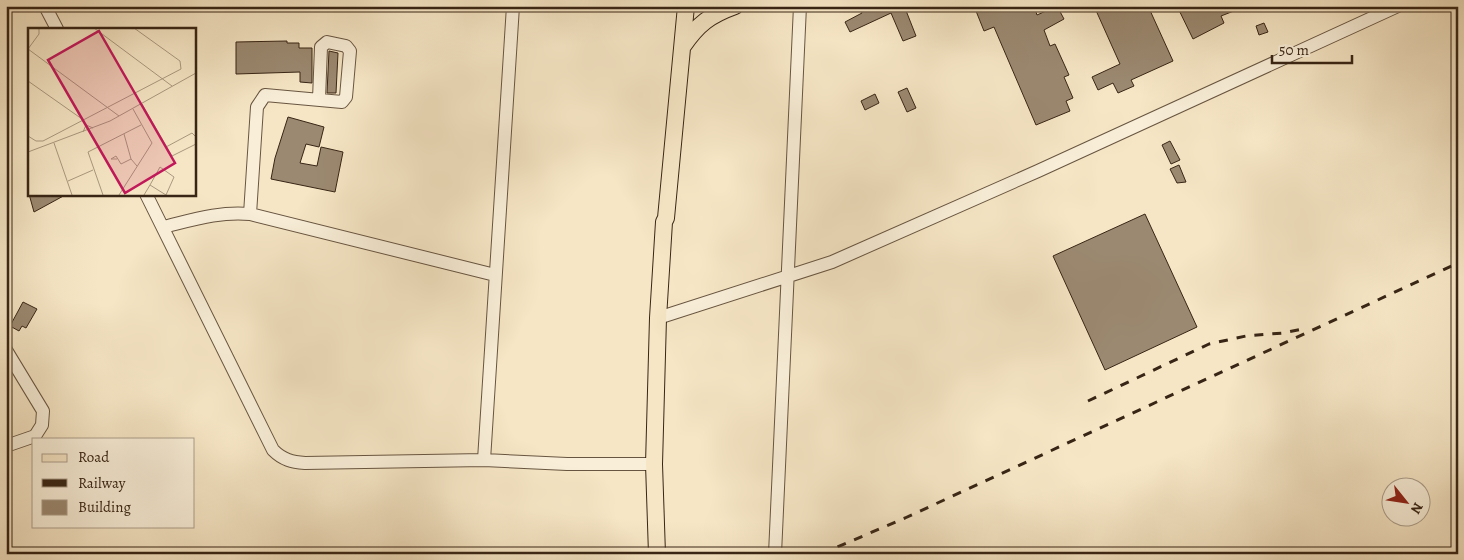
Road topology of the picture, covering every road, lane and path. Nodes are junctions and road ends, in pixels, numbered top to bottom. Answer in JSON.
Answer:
{"nodes":[{"id":1,"x":46,"y":6,"type":"edge"},
{"id":2,"x":513,"y":6,"type":"edge"},
{"id":3,"x":676,"y":6,"type":"edge"},
{"id":4,"x":686,"y":6,"type":"edge"},
{"id":5,"x":735,"y":6,"type":"edge"},
{"id":6,"x":800,"y":6,"type":"edge"},
{"id":7,"x":1398,"y":6,"type":"edge"},
{"id":8,"x":57,"y":28,"type":"edge"},
{"id":9,"x":682,"y":47,"type":"junction"},
{"id":10,"x":319,"y":100,"type":"junction"},
{"id":11,"x":147,"y":195,"type":"edge"},
{"id":12,"x":250,"y":214,"type":"junction"},
{"id":13,"x":664,"y":222,"type":"junction"},
{"id":14,"x":163,"y":227,"type":"junction"},
{"id":15,"x":494,"y":275,"type":"junction"},
{"id":16,"x":787,"y":277,"type":"junction"},
{"id":17,"x":658,"y":318,"type":"junction"},
{"id":18,"x":6,"y":350,"type":"edge"},
{"id":19,"x":6,"y":446,"type":"edge"},
{"id":20,"x":484,"y":460,"type":"junction"},
{"id":21,"x":654,"y":464,"type":"junction"},
{"id":22,"x":657,"y":554,"type":"edge"},
{"id":23,"x":775,"y":554,"type":"edge"}],
"edges":[{"from":1,"to":8,"type":"street"},
{"from":2,"to":15,"type":"street"},
{"from":3,"to":13,"type":"main road"},
{"from":4,"to":9,"type":"main road"},
{"from":5,"to":9,"type":"main road"},
{"from":6,"to":16,"type":"street"},
{"from":7,"to":16,"type":"street"},
{"from":9,"to":13,"type":"main road"},
{"from":10,"to":10,"type":"street"},
{"from":10,"to":12,"type":"street"},
{"from":11,"to":14,"type":"street"},
{"from":12,"to":14,"type":"street"},
{"from":12,"to":15,"type":"street"},
{"from":13,"to":17,"type":"main road"},
{"from":14,"to":20,"type":"street"},
{"from":15,"to":20,"type":"street"},
{"from":16,"to":17,"type":"street"},
{"from":16,"to":23,"type":"street"},
{"from":17,"to":21,"type":"main road"},
{"from":18,"to":19,"type":"street"},
{"from":20,"to":21,"type":"street"},
{"from":21,"to":22,"type":"main road"}]}
